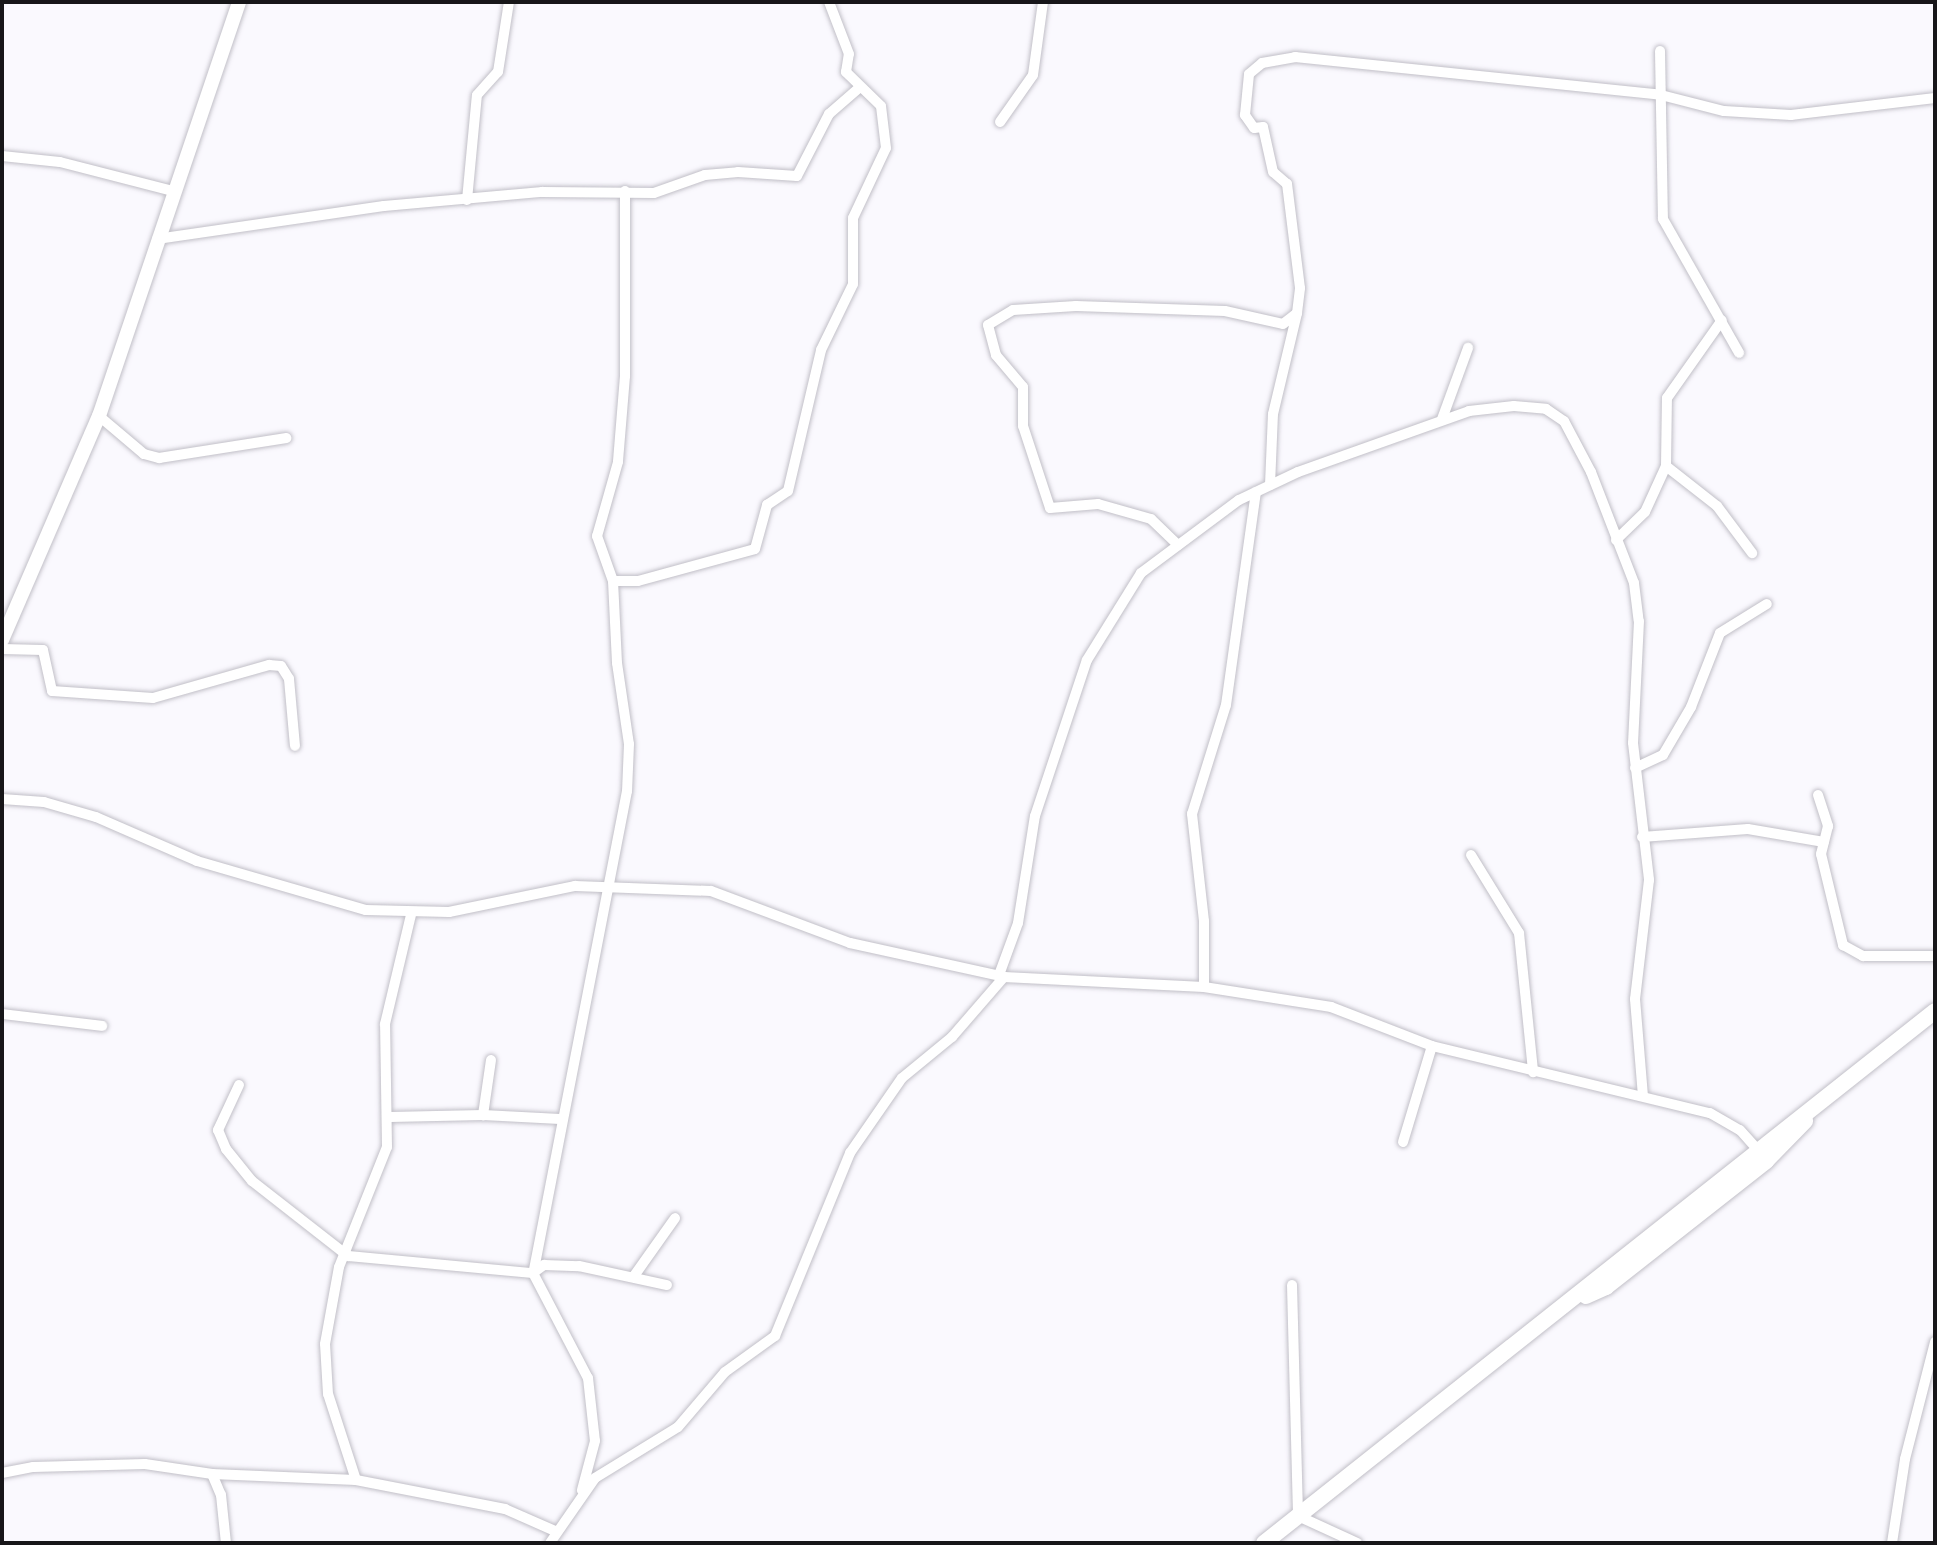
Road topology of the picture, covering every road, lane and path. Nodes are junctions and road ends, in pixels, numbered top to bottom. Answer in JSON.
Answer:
{"nodes":[{"id":1,"x":239,"y":2,"type":"edge"},
{"id":2,"x":509,"y":2,"type":"edge"},
{"id":3,"x":829,"y":2,"type":"edge"},
{"id":4,"x":1043,"y":2,"type":"edge"},
{"id":5,"x":1660,"y":51,"type":"dead end"},
{"id":6,"x":859,"y":88,"type":"junction"},
{"id":7,"x":1661,"y":95,"type":"junction"},
{"id":8,"x":1935,"y":98,"type":"edge"},
{"id":9,"x":1000,"y":122,"type":"dead end"},
{"id":10,"x":2,"y":156,"type":"edge"},
{"id":11,"x":173,"y":191,"type":"junction"},
{"id":12,"x":625,"y":191,"type":"junction"},
{"id":13,"x":467,"y":200,"type":"junction"},
{"id":14,"x":157,"y":239,"type":"junction"},
{"id":15,"x":1297,"y":313,"type":"junction"},
{"id":16,"x":1722,"y":320,"type":"junction"},
{"id":17,"x":1468,"y":348,"type":"dead end"},
{"id":18,"x":1739,"y":353,"type":"dead end"},
{"id":19,"x":99,"y":416,"type":"junction"},
{"id":20,"x":1442,"y":419,"type":"junction"},
{"id":21,"x":286,"y":438,"type":"dead end"},
{"id":22,"x":1666,"y":466,"type":"junction"},
{"id":23,"x":1270,"y":485,"type":"junction"},
{"id":24,"x":1256,"y":492,"type":"junction"},
{"id":25,"x":1616,"y":540,"type":"junction"},
{"id":26,"x":1178,"y":545,"type":"junction"},
{"id":27,"x":1752,"y":553,"type":"dead end"},
{"id":28,"x":613,"y":581,"type":"junction"},
{"id":29,"x":1767,"y":604,"type":"dead end"},
{"id":30,"x":2,"y":640,"type":"edge"},
{"id":31,"x":2,"y":649,"type":"edge"},
{"id":32,"x":295,"y":746,"type":"dead end"},
{"id":33,"x":1635,"y":768,"type":"junction"},
{"id":34,"x":1818,"y":795,"type":"dead end"},
{"id":35,"x":2,"y":799,"type":"edge"},
{"id":36,"x":1642,"y":837,"type":"junction"},
{"id":37,"x":1824,"y":842,"type":"junction"},
{"id":38,"x":1471,"y":855,"type":"dead end"},
{"id":39,"x":607,"y":888,"type":"junction"},
{"id":40,"x":411,"y":915,"type":"junction"},
{"id":41,"x":1935,"y":956,"type":"edge"},
{"id":42,"x":1002,"y":976,"type":"junction"},
{"id":43,"x":1204,"y":987,"type":"junction"},
{"id":44,"x":1935,"y":1011,"type":"edge"},
{"id":45,"x":2,"y":1014,"type":"edge"},
{"id":46,"x":102,"y":1026,"type":"dead end"},
{"id":47,"x":1432,"y":1046,"type":"junction"},
{"id":48,"x":491,"y":1060,"type":"dead end"},
{"id":49,"x":1533,"y":1072,"type":"junction"},
{"id":50,"x":239,"y":1085,"type":"dead end"},
{"id":51,"x":1643,"y":1096,"type":"junction"},
{"id":52,"x":1819,"y":1102,"type":"junction"},
{"id":53,"x":483,"y":1115,"type":"junction"},
{"id":54,"x":390,"y":1117,"type":"junction"},
{"id":55,"x":560,"y":1119,"type":"junction"},
{"id":56,"x":1403,"y":1142,"type":"dead end"},
{"id":57,"x":1758,"y":1150,"type":"junction"},
{"id":58,"x":675,"y":1218,"type":"dead end"},
{"id":59,"x":348,"y":1256,"type":"junction"},
{"id":60,"x":533,"y":1273,"type":"junction"},
{"id":61,"x":634,"y":1276,"type":"junction"},
{"id":62,"x":667,"y":1285,"type":"dead end"},
{"id":63,"x":1292,"y":1285,"type":"dead end"},
{"id":64,"x":1574,"y":1301,"type":"junction"},
{"id":65,"x":1935,"y":1342,"type":"edge"},
{"id":66,"x":2,"y":1473,"type":"edge"},
{"id":67,"x":212,"y":1474,"type":"junction"},
{"id":68,"x":356,"y":1480,"type":"junction"},
{"id":69,"x":581,"y":1496,"type":"junction"},
{"id":70,"x":1298,"y":1516,"type":"junction"},
{"id":71,"x":555,"y":1531,"type":"junction"},
{"id":72,"x":226,"y":1543,"type":"edge"},
{"id":73,"x":550,"y":1543,"type":"edge"},
{"id":74,"x":1264,"y":1543,"type":"edge"},
{"id":75,"x":1357,"y":1543,"type":"edge"},
{"id":76,"x":1892,"y":1543,"type":"edge"}],
"edges":[{"from":1,"to":11,"type":"main road"},
{"from":2,"to":13,"type":"street"},
{"from":3,"to":6,"type":"street"},
{"from":4,"to":9,"type":"street"},
{"from":5,"to":7,"type":"street"},
{"from":6,"to":12,"type":"street"},
{"from":6,"to":28,"type":"street"},
{"from":7,"to":8,"type":"street"},
{"from":7,"to":15,"type":"street"},
{"from":7,"to":16,"type":"street"},
{"from":10,"to":11,"type":"street"},
{"from":11,"to":14,"type":"main road"},
{"from":12,"to":13,"type":"street"},
{"from":12,"to":28,"type":"street"},
{"from":13,"to":14,"type":"street"},
{"from":14,"to":19,"type":"main road"},
{"from":15,"to":23,"type":"street"},
{"from":15,"to":26,"type":"street"},
{"from":16,"to":18,"type":"street"},
{"from":16,"to":22,"type":"street"},
{"from":17,"to":20,"type":"street"},
{"from":19,"to":21,"type":"street"},
{"from":19,"to":30,"type":"main road"},
{"from":20,"to":23,"type":"street"},
{"from":20,"to":25,"type":"street"},
{"from":22,"to":25,"type":"street"},
{"from":22,"to":27,"type":"street"},
{"from":23,"to":24,"type":"street"},
{"from":24,"to":26,"type":"street"},
{"from":24,"to":43,"type":"street"},
{"from":25,"to":33,"type":"street"},
{"from":26,"to":42,"type":"street"},
{"from":28,"to":39,"type":"street"},
{"from":29,"to":33,"type":"street"},
{"from":31,"to":32,"type":"street"},
{"from":33,"to":36,"type":"street"},
{"from":34,"to":37,"type":"street"},
{"from":35,"to":40,"type":"street"},
{"from":36,"to":37,"type":"street"},
{"from":36,"to":51,"type":"street"},
{"from":37,"to":41,"type":"street"},
{"from":38,"to":49,"type":"street"},
{"from":39,"to":40,"type":"street"},
{"from":39,"to":42,"type":"street"},
{"from":39,"to":55,"type":"street"},
{"from":40,"to":54,"type":"street"},
{"from":42,"to":43,"type":"street"},
{"from":42,"to":69,"type":"street"},
{"from":43,"to":47,"type":"street"},
{"from":44,"to":52,"type":"main road"},
{"from":45,"to":46,"type":"street"},
{"from":47,"to":49,"type":"street"},
{"from":47,"to":56,"type":"street"},
{"from":48,"to":53,"type":"street"},
{"from":49,"to":51,"type":"street"},
{"from":50,"to":59,"type":"street"},
{"from":51,"to":57,"type":"street"},
{"from":52,"to":57,"type":"main road"},
{"from":52,"to":64,"type":"main road"},
{"from":53,"to":54,"type":"street"},
{"from":53,"to":55,"type":"street"},
{"from":54,"to":59,"type":"street"},
{"from":55,"to":60,"type":"street"},
{"from":57,"to":64,"type":"main road"},
{"from":58,"to":61,"type":"street"},
{"from":59,"to":60,"type":"street"},
{"from":59,"to":68,"type":"street"},
{"from":60,"to":61,"type":"street"},
{"from":60,"to":69,"type":"street"},
{"from":61,"to":62,"type":"street"},
{"from":63,"to":70,"type":"street"},
{"from":64,"to":70,"type":"main road"},
{"from":65,"to":76,"type":"street"},
{"from":66,"to":67,"type":"street"},
{"from":67,"to":68,"type":"street"},
{"from":67,"to":72,"type":"street"},
{"from":68,"to":71,"type":"street"},
{"from":69,"to":71,"type":"street"},
{"from":70,"to":74,"type":"main road"},
{"from":70,"to":75,"type":"street"},
{"from":71,"to":73,"type":"street"}]}
